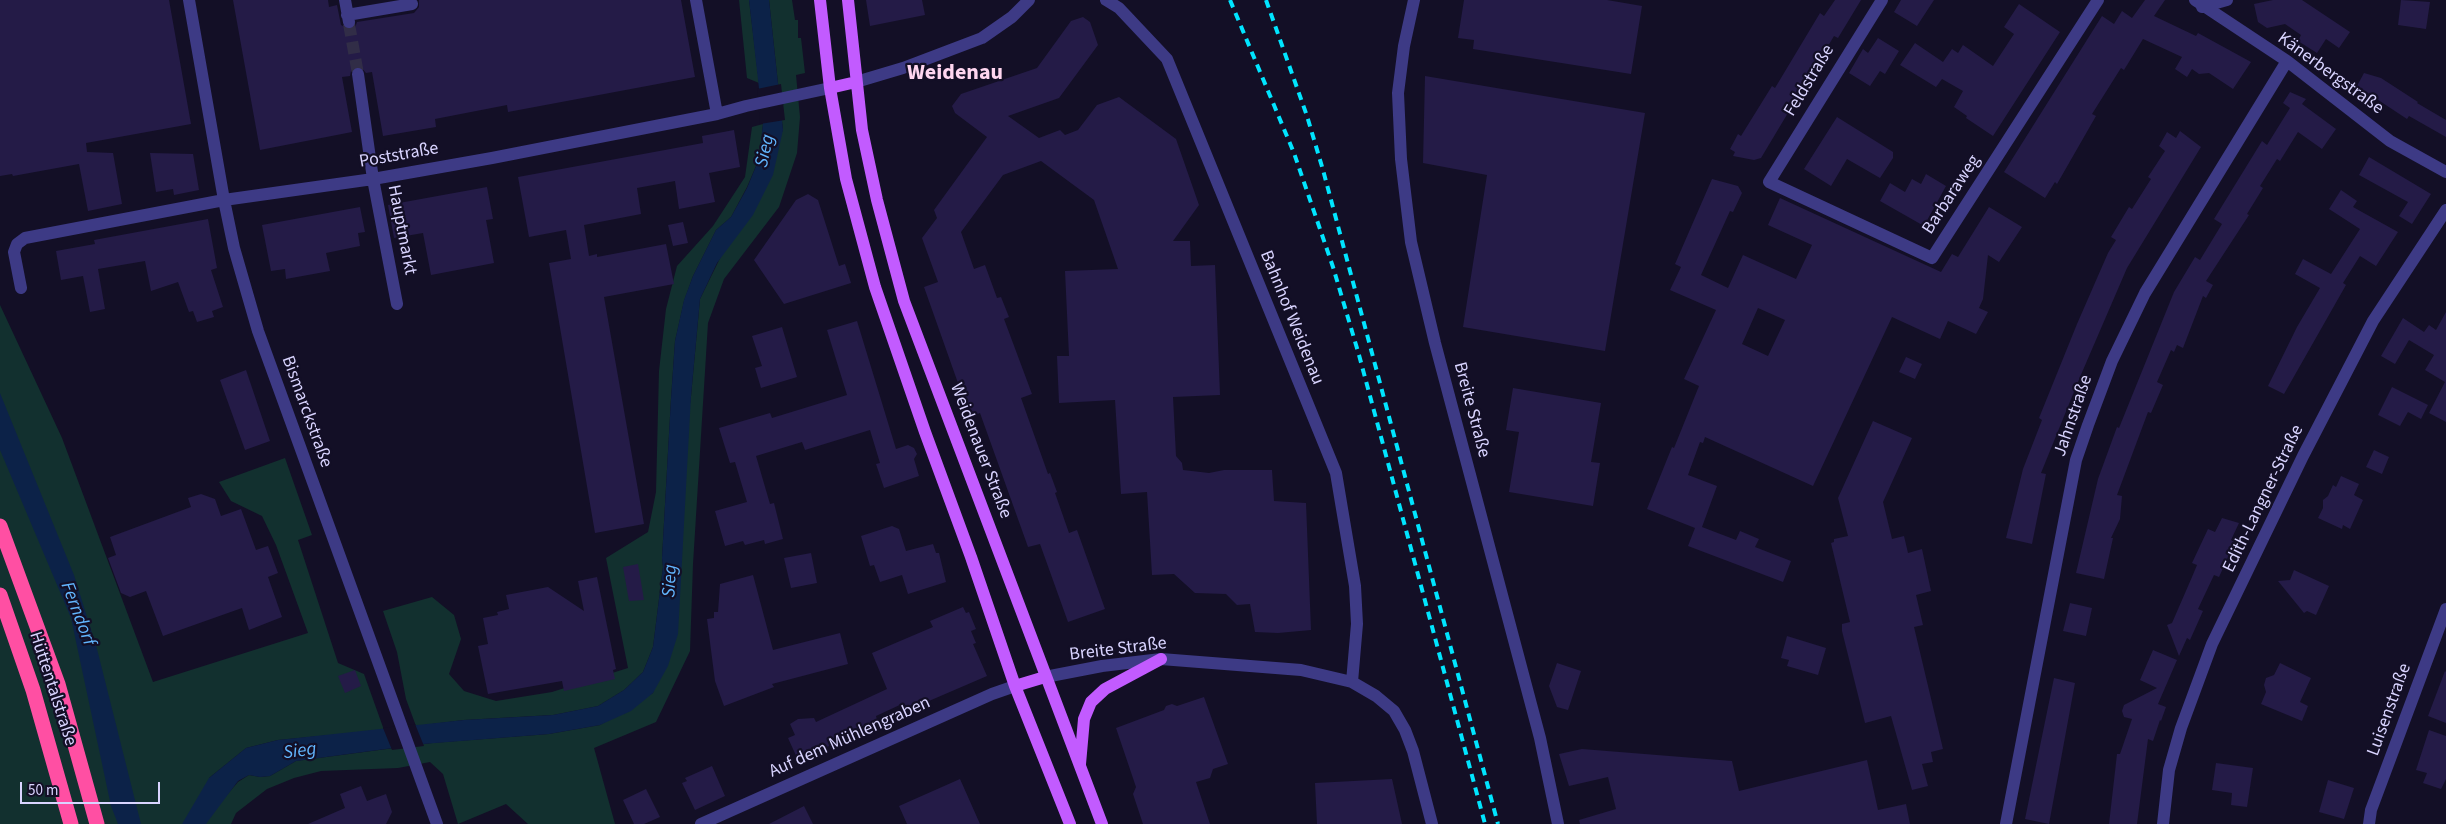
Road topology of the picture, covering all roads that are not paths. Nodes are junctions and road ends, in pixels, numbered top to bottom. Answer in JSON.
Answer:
{"nodes":[{"id":1,"x":189,"y":0,"type":"edge"},
{"id":2,"x":344,"y":0,"type":"edge"},
{"id":3,"x":696,"y":0,"type":"edge"},
{"id":4,"x":820,"y":0,"type":"edge"},
{"id":5,"x":848,"y":0,"type":"edge"},
{"id":6,"x":1028,"y":0,"type":"edge"},
{"id":7,"x":1106,"y":0,"type":"edge"},
{"id":8,"x":1414,"y":0,"type":"edge"},
{"id":9,"x":1882,"y":0,"type":"edge"},
{"id":10,"x":2098,"y":0,"type":"edge"},
{"id":11,"x":2226,"y":0,"type":"edge"},
{"id":12,"x":2198,"y":3,"type":"edge"},
{"id":13,"x":412,"y":4,"type":"dead end"},
{"id":14,"x":2287,"y":61,"type":"junction"},
{"id":15,"x":358,"y":74,"type":"tunnel mouth"},
{"id":16,"x":856,"y":82,"type":"junction"},
{"id":17,"x":830,"y":88,"type":"junction"},
{"id":18,"x":718,"y":114,"type":"junction"},
{"id":19,"x":2446,"y":172,"type":"edge"},
{"id":20,"x":373,"y":179,"type":"junction"},
{"id":21,"x":1769,"y":182,"type":"joint"},
{"id":22,"x":224,"y":200,"type":"junction"},
{"id":23,"x":2446,"y":210,"type":"edge"},
{"id":24,"x":21,"y":288,"type":"dead end"},
{"id":25,"x":397,"y":304,"type":"dead end"},
{"id":26,"x":0,"y":526,"type":"edge"},
{"id":27,"x":0,"y":595,"type":"edge"},
{"id":28,"x":2446,"y":609,"type":"edge"},
{"id":29,"x":1161,"y":659,"type":"junction"},
{"id":30,"x":1045,"y":677,"type":"junction"},
{"id":31,"x":1352,"y":682,"type":"junction"},
{"id":32,"x":1014,"y":686,"type":"junction"},
{"id":33,"x":1080,"y":769,"type":"junction"},
{"id":34,"x":71,"y":824,"type":"edge"},
{"id":35,"x":97,"y":824,"type":"edge"},
{"id":36,"x":437,"y":824,"type":"edge"},
{"id":37,"x":701,"y":824,"type":"edge"},
{"id":38,"x":1070,"y":824,"type":"edge"},
{"id":39,"x":1102,"y":824,"type":"edge"},
{"id":40,"x":1432,"y":824,"type":"edge"},
{"id":41,"x":1558,"y":824,"type":"edge"},
{"id":42,"x":2006,"y":824,"type":"edge"},
{"id":43,"x":2163,"y":824,"type":"edge"},
{"id":44,"x":2369,"y":824,"type":"edge"}],
"edges":[{"from":1,"to":22,"type":"street","name":"Bismarckstraße"},
{"from":2,"to":13,"type":"street"},
{"from":3,"to":18,"type":"street"},
{"from":4,"to":17,"type":"main road"},
{"from":5,"to":16,"type":"main road","name":"Weidenauer Straße"},
{"from":6,"to":16,"type":"street"},
{"from":7,"to":31,"type":"street","name":"Bahnhof Weidenau"},
{"from":8,"to":41,"type":"street","name":"Breite Straße"},
{"from":9,"to":21,"type":"street","name":"Feldstraße"},
{"from":10,"to":21,"type":"street","name":"Barbaraweg"},
{"from":11,"to":12,"type":"street"},
{"from":12,"to":14,"type":"street","name":"Känerbergstraße"},
{"from":14,"to":19,"type":"street","name":"Känerbergstraße"},
{"from":14,"to":42,"type":"street","name":"Jahnstraße"},
{"from":15,"to":20,"type":"street","name":"Hauptmarkt"},
{"from":16,"to":17,"type":"main road"},
{"from":16,"to":30,"type":"main road","name":"Weidenauer Straße"},
{"from":17,"to":18,"type":"street","name":"Poststraße"},
{"from":17,"to":32,"type":"main road"},
{"from":18,"to":20,"type":"street","name":"Poststraße"},
{"from":20,"to":22,"type":"street","name":"Poststraße"},
{"from":20,"to":25,"type":"street","name":"Hauptmarkt"},
{"from":22,"to":24,"type":"street","name":"Poststraße"},
{"from":22,"to":36,"type":"street","name":"Bismarckstraße"},
{"from":23,"to":43,"type":"street","name":"Edith-Langner-Straße"},
{"from":26,"to":35,"type":"highway","name":"Hüttentalstraße"},
{"from":27,"to":34,"type":"highway","name":"Hüttentalstraße"},
{"from":28,"to":44,"type":"street","name":"Luisenstraße"},
{"from":29,"to":30,"type":"street","name":"Breite Straße"},
{"from":29,"to":31,"type":"street","name":"Breite Straße"},
{"from":29,"to":33,"type":"main road"},
{"from":30,"to":32,"type":"main road"},
{"from":30,"to":33,"type":"main road","name":"Weidenauer Straße"},
{"from":31,"to":40,"type":"street","name":"Breite Straße"},
{"from":32,"to":37,"type":"street","name":"Auf dem Mühlengraben"},
{"from":32,"to":38,"type":"main road"},
{"from":33,"to":39,"type":"main road","name":"Weidenauer Straße"}]}
